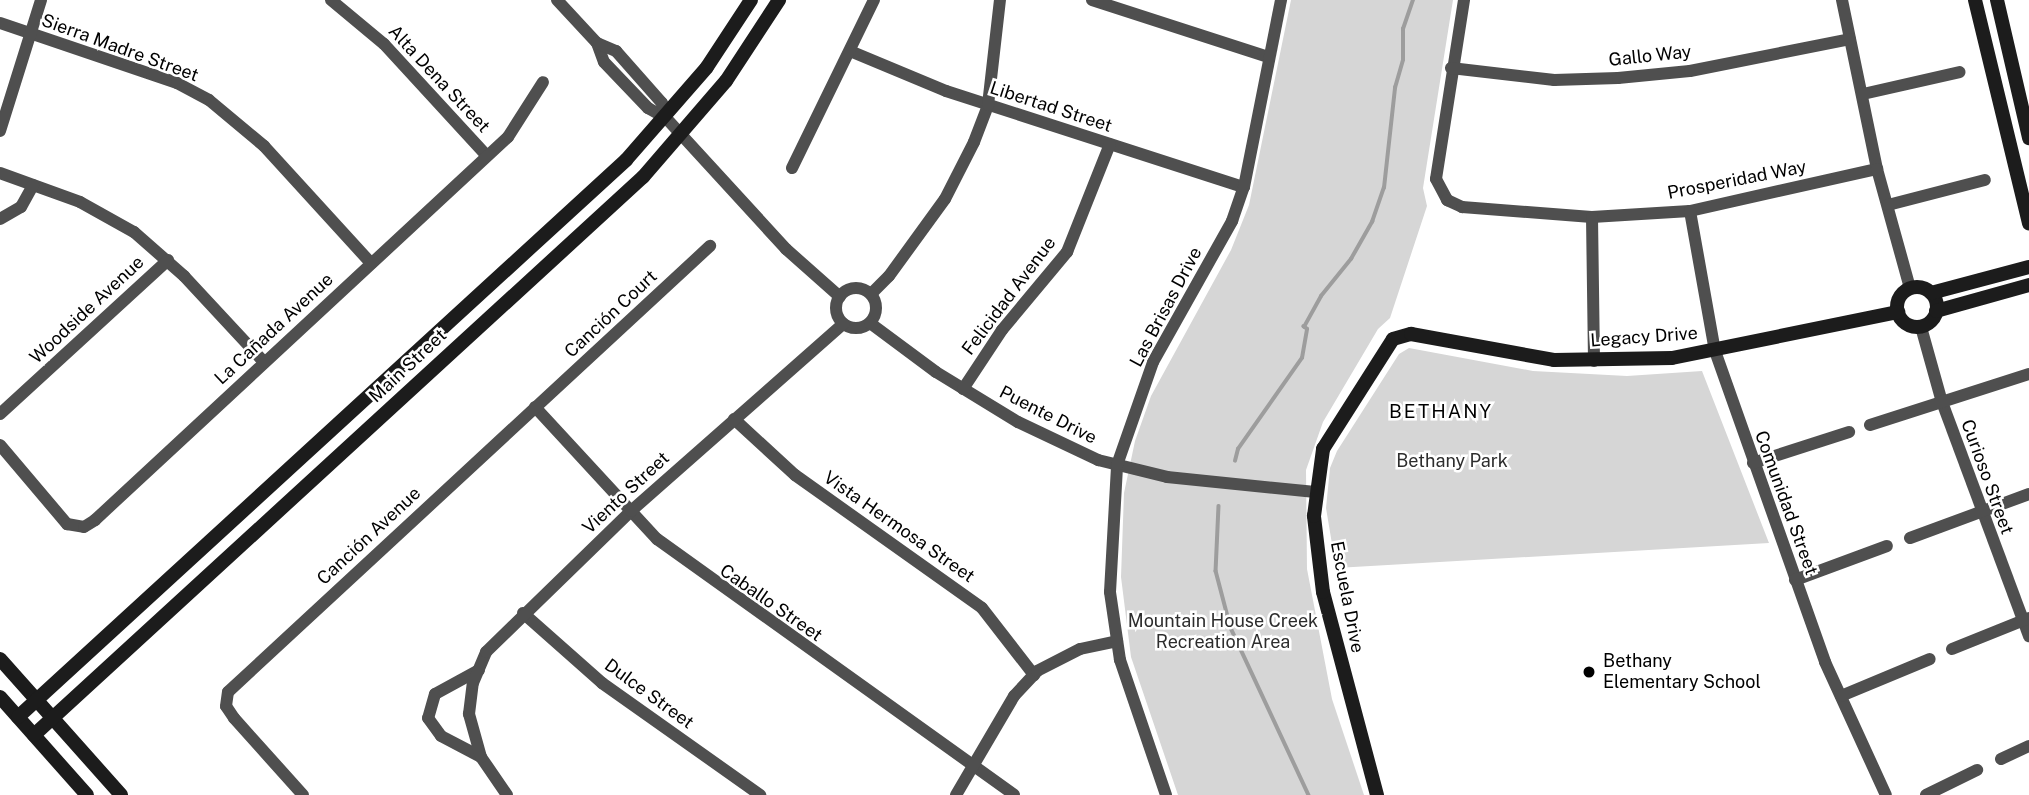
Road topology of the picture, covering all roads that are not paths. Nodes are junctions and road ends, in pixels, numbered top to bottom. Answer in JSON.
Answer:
{"nodes":[{"id":1,"x":41,"y":0,"type":"edge"},
{"id":2,"x":331,"y":0,"type":"edge"},
{"id":3,"x":557,"y":0,"type":"edge"},
{"id":4,"x":751,"y":0,"type":"edge"},
{"id":5,"x":779,"y":0,"type":"edge"},
{"id":6,"x":874,"y":0,"type":"edge"},
{"id":7,"x":1000,"y":0,"type":"edge"},
{"id":8,"x":1092,"y":0,"type":"edge"},
{"id":9,"x":1281,"y":0,"type":"edge"},
{"id":10,"x":1464,"y":0,"type":"edge"},
{"id":11,"x":1842,"y":0,"type":"edge"},
{"id":12,"x":1975,"y":0,"type":"edge"},
{"id":13,"x":1997,"y":0,"type":"edge"},
{"id":14,"x":0,"y":23,"type":"edge"},
{"id":15,"x":30,"y":33,"type":"junction"},
{"id":16,"x":1850,"y":40,"type":"junction"},
{"id":17,"x":850,"y":51,"type":"junction"},
{"id":18,"x":1269,"y":57,"type":"junction"},
{"id":19,"x":1451,"y":68,"type":"junction"},
{"id":20,"x":1960,"y":72,"type":"dead end"},
{"id":21,"x":543,"y":82,"type":"dead end"},
{"id":22,"x":1863,"y":94,"type":"junction"},
{"id":23,"x":988,"y":105,"type":"junction"},
{"id":24,"x":666,"y":118,"type":"junction"},
{"id":25,"x":0,"y":131,"type":"edge"},
{"id":26,"x":683,"y":136,"type":"junction"},
{"id":27,"x":2029,"y":138,"type":"edge"},
{"id":28,"x":1110,"y":144,"type":"junction"},
{"id":29,"x":487,"y":156,"type":"junction"},
{"id":30,"x":792,"y":168,"type":"dead end"},
{"id":31,"x":1877,"y":169,"type":"junction"},
{"id":32,"x":0,"y":173,"type":"edge"},
{"id":33,"x":1985,"y":180,"type":"dead end"},
{"id":34,"x":33,"y":185,"type":"junction"},
{"id":35,"x":1244,"y":187,"type":"junction"},
{"id":36,"x":1888,"y":205,"type":"junction"},
{"id":37,"x":1690,"y":211,"type":"junction"},
{"id":38,"x":1592,"y":217,"type":"junction"},
{"id":39,"x":0,"y":219,"type":"edge"},
{"id":40,"x":2029,"y":224,"type":"edge"},
{"id":41,"x":710,"y":246,"type":"dead end"},
{"id":42,"x":168,"y":260,"type":"junction"},
{"id":43,"x":371,"y":263,"type":"junction"},
{"id":44,"x":2029,"y":268,"type":"edge"},
{"id":45,"x":2029,"y":285,"type":"edge"},
{"id":46,"x":1910,"y":288,"type":"junction"},
{"id":47,"x":1931,"y":293,"type":"junction"},
{"id":48,"x":870,"y":294,"type":"junction"},
{"id":49,"x":839,"y":297,"type":"junction"},
{"id":50,"x":1936,"y":311,"type":"junction"},
{"id":51,"x":1898,"y":312,"type":"junction"},
{"id":52,"x":870,"y":323,"type":"junction"},
{"id":53,"x":843,"y":324,"type":"junction"},
{"id":54,"x":1921,"y":327,"type":"junction"},
{"id":55,"x":1393,"y":339,"type":"joint"},
{"id":56,"x":1715,"y":351,"type":"junction"},
{"id":57,"x":1594,"y":361,"type":"junction"},
{"id":58,"x":264,"y":362,"type":"junction"},
{"id":59,"x":2029,"y":374,"type":"edge"},
{"id":60,"x":963,"y":389,"type":"junction"},
{"id":61,"x":1942,"y":402,"type":"junction"},
{"id":62,"x":535,"y":407,"type":"junction"},
{"id":63,"x":0,"y":414,"type":"edge"},
{"id":64,"x":734,"y":419,"type":"junction"},
{"id":65,"x":1870,"y":425,"type":"dead end"},
{"id":66,"x":1849,"y":432,"type":"dead end"},
{"id":67,"x":0,"y":446,"type":"edge"},
{"id":68,"x":1753,"y":463,"type":"junction"},
{"id":69,"x":1117,"y":465,"type":"junction"},
{"id":70,"x":1315,"y":492,"type":"junction"},
{"id":71,"x":2029,"y":494,"type":"edge"},
{"id":72,"x":631,"y":511,"type":"junction"},
{"id":73,"x":1980,"y":512,"type":"junction"},
{"id":74,"x":1910,"y":538,"type":"dead end"},
{"id":75,"x":1887,"y":546,"type":"dead end"},
{"id":76,"x":1795,"y":580,"type":"junction"},
{"id":77,"x":523,"y":613,"type":"junction"},
{"id":78,"x":2026,"y":619,"type":"edge"},
{"id":79,"x":2029,"y":636,"type":"edge"},
{"id":80,"x":1117,"y":641,"type":"junction"},
{"id":81,"x":1952,"y":649,"type":"dead end"},
{"id":82,"x":0,"y":659,"type":"edge"},
{"id":83,"x":1930,"y":659,"type":"dead end"},
{"id":84,"x":479,"y":670,"type":"junction"},
{"id":85,"x":1034,"y":675,"type":"junction"},
{"id":86,"x":1841,"y":696,"type":"junction"},
{"id":87,"x":0,"y":697,"type":"edge"},
{"id":88,"x":37,"y":700,"type":"junction"},
{"id":89,"x":18,"y":717,"type":"junction"},
{"id":90,"x":53,"y":718,"type":"junction"},
{"id":91,"x":34,"y":735,"type":"junction"},
{"id":92,"x":2029,"y":746,"type":"edge"},
{"id":93,"x":481,"y":757,"type":"junction"},
{"id":94,"x":2001,"y":759,"type":"dead end"},
{"id":95,"x":973,"y":767,"type":"junction"},
{"id":96,"x":1977,"y":770,"type":"dead end"},
{"id":97,"x":87,"y":795,"type":"edge"},
{"id":98,"x":121,"y":795,"type":"edge"},
{"id":99,"x":303,"y":795,"type":"edge"},
{"id":100,"x":507,"y":795,"type":"edge"},
{"id":101,"x":760,"y":795,"type":"edge"},
{"id":102,"x":956,"y":795,"type":"edge"},
{"id":103,"x":1014,"y":795,"type":"edge"},
{"id":104,"x":1166,"y":795,"type":"edge"},
{"id":105,"x":1377,"y":795,"type":"edge"},
{"id":106,"x":1886,"y":795,"type":"edge"},
{"id":107,"x":1926,"y":795,"type":"edge"}],
"edges":[{"from":1,"to":15,"type":"street"},
{"from":2,"to":29,"type":"street","name":"Alta Dena Street"},
{"from":3,"to":24,"type":"street"},
{"from":4,"to":24,"type":"street","name":"Main Street"},
{"from":5,"to":26,"type":"street","name":"Main Street"},
{"from":6,"to":17,"type":"street"},
{"from":7,"to":23,"type":"street"},
{"from":8,"to":18,"type":"street"},
{"from":9,"to":18,"type":"street","name":"Las Brisas Drive"},
{"from":10,"to":19,"type":"street"},
{"from":11,"to":16,"type":"street"},
{"from":12,"to":40,"type":"street"},
{"from":13,"to":27,"type":"street"},
{"from":14,"to":15,"type":"street","name":"Sierra Madre Street"},
{"from":15,"to":25,"type":"street"},
{"from":15,"to":43,"type":"street","name":"Sierra Madre Street"},
{"from":16,"to":19,"type":"street","name":"Gallo Way"},
{"from":16,"to":22,"type":"street"},
{"from":17,"to":23,"type":"street","name":"Libertad Street"},
{"from":17,"to":30,"type":"street"},
{"from":18,"to":35,"type":"street","name":"Las Brisas Drive"},
{"from":19,"to":38,"type":"street","name":"Prosperidad Way"},
{"from":20,"to":22,"type":"street"},
{"from":21,"to":29,"type":"street","name":"La Cañada Avenue"},
{"from":22,"to":31,"type":"street"},
{"from":23,"to":28,"type":"street","name":"Libertad Street"},
{"from":23,"to":48,"type":"street"},
{"from":24,"to":26,"type":"street"},
{"from":24,"to":88,"type":"street","name":"Main Street"},
{"from":26,"to":49,"type":"street"},
{"from":26,"to":90,"type":"street","name":"Main Street"},
{"from":28,"to":35,"type":"street","name":"Libertad Street"},
{"from":28,"to":60,"type":"street","name":"Felicidad Avenue"},
{"from":29,"to":43,"type":"street","name":"La Cañada Avenue"},
{"from":31,"to":36,"type":"street"},
{"from":31,"to":37,"type":"street","name":"Prosperidad Way"},
{"from":32,"to":34,"type":"street"},
{"from":33,"to":36,"type":"street"},
{"from":34,"to":39,"type":"street"},
{"from":34,"to":42,"type":"street"},
{"from":35,"to":69,"type":"street","name":"Las Brisas Drive"},
{"from":36,"to":46,"type":"street"},
{"from":37,"to":38,"type":"street","name":"Prosperidad Way"},
{"from":37,"to":56,"type":"street","name":"Comunidad Street"},
{"from":38,"to":57,"type":"street"},
{"from":41,"to":62,"type":"street","name":"Canción Court"},
{"from":42,"to":58,"type":"street"},
{"from":42,"to":63,"type":"street","name":"Woodside Avenue"},
{"from":43,"to":58,"type":"street","name":"La Cañada Avenue"},
{"from":44,"to":47,"type":"street"},
{"from":45,"to":50,"type":"street"},
{"from":46,"to":47,"type":"street"},
{"from":46,"to":51,"type":"street"},
{"from":47,"to":50,"type":"street"},
{"from":48,"to":49,"type":"street"},
{"from":48,"to":52,"type":"street"},
{"from":49,"to":53,"type":"street"},
{"from":50,"to":54,"type":"street"},
{"from":51,"to":54,"type":"street"},
{"from":51,"to":56,"type":"street","name":"Legacy Drive"},
{"from":52,"to":53,"type":"street"},
{"from":52,"to":60,"type":"street","name":"Puente Drive"},
{"from":53,"to":64,"type":"street","name":"Viento Street"},
{"from":54,"to":61,"type":"street","name":"Curioso Street"},
{"from":55,"to":57,"type":"street","name":"Legacy Drive"},
{"from":55,"to":70,"type":"street","name":"Escuela Drive"},
{"from":56,"to":57,"type":"street","name":"Legacy Drive"},
{"from":56,"to":68,"type":"street","name":"Comunidad Street"},
{"from":58,"to":67,"type":"street","name":"La Cañada Avenue"},
{"from":59,"to":61,"type":"street"},
{"from":60,"to":69,"type":"street","name":"Puente Drive"},
{"from":61,"to":65,"type":"street"},
{"from":61,"to":73,"type":"street","name":"Curioso Street"},
{"from":62,"to":72,"type":"street","name":"Caballo Street"},
{"from":62,"to":99,"type":"street","name":"Canción Avenue"},
{"from":64,"to":72,"type":"street","name":"Viento Street"},
{"from":64,"to":85,"type":"street","name":"Vista Hermosa Street"},
{"from":66,"to":68,"type":"street"},
{"from":68,"to":76,"type":"street","name":"Comunidad Street"},
{"from":69,"to":70,"type":"street","name":"Puente Drive"},
{"from":69,"to":80,"type":"street","name":"Las Brisas Drive"},
{"from":70,"to":105,"type":"street","name":"Escuela Drive"},
{"from":71,"to":73,"type":"street"},
{"from":72,"to":77,"type":"street","name":"Viento Street"},
{"from":72,"to":95,"type":"street","name":"Caballo Street"},
{"from":73,"to":74,"type":"street"},
{"from":73,"to":78,"type":"street","name":"Curioso Street"},
{"from":75,"to":76,"type":"street"},
{"from":76,"to":86,"type":"street","name":"Comunidad Street"},
{"from":77,"to":84,"type":"street","name":"Viento Street"},
{"from":77,"to":101,"type":"street","name":"Dulce Street"},
{"from":78,"to":79,"type":"street","name":"Curioso Street"},
{"from":78,"to":81,"type":"street"},
{"from":80,"to":85,"type":"street"},
{"from":80,"to":104,"type":"street","name":"Las Brisas Drive"},
{"from":82,"to":88,"type":"street"},
{"from":83,"to":86,"type":"street"},
{"from":84,"to":93,"type":"street","name":"Viento Street"},
{"from":84,"to":93,"type":"street"},
{"from":85,"to":95,"type":"street"},
{"from":86,"to":106,"type":"street","name":"Comunidad Street"},
{"from":87,"to":89,"type":"street"},
{"from":88,"to":89,"type":"street","name":"Main Street"},
{"from":88,"to":90,"type":"street"},
{"from":89,"to":91,"type":"street"},
{"from":90,"to":91,"type":"street","name":"Main Street"},
{"from":90,"to":98,"type":"street"},
{"from":91,"to":97,"type":"street"},
{"from":92,"to":94,"type":"street"},
{"from":93,"to":100,"type":"street"},
{"from":95,"to":102,"type":"street"},
{"from":95,"to":103,"type":"street","name":"Caballo Street"},
{"from":96,"to":107,"type":"street"}]}
